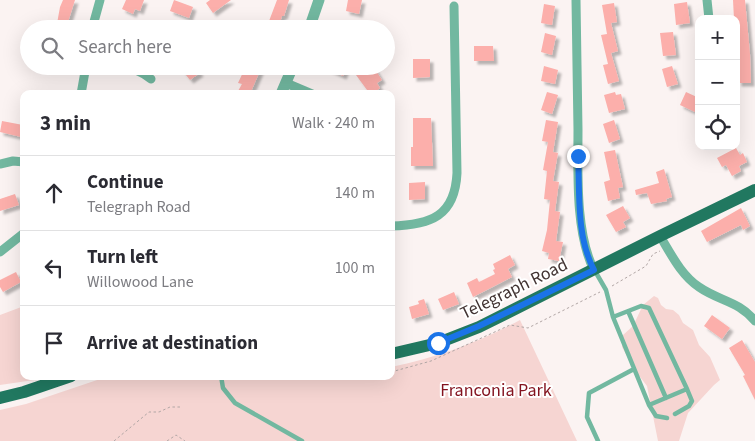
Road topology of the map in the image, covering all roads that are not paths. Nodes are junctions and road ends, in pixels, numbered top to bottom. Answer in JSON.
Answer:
{"nodes":[{"id":1,"x":100,"y":0,"type":"edge"},
{"id":2,"x":319,"y":0,"type":"edge"},
{"id":3,"x":576,"y":0,"type":"edge"},
{"id":4,"x":707,"y":0,"type":"edge"},
{"id":5,"x":454,"y":6,"type":"dead end"},
{"id":6,"x":709,"y":15,"type":"edge"},
{"id":7,"x":94,"y":20,"type":"edge"},
{"id":8,"x":312,"y":20,"type":"edge"},
{"id":9,"x":84,"y":75,"type":"edge"},
{"id":10,"x":146,"y":75,"type":"edge"},
{"id":11,"x":289,"y":75,"type":"edge"},
{"id":12,"x":151,"y":79,"type":"dead end"},
{"id":13,"x":286,"y":83,"type":"junction"},
{"id":14,"x":82,"y":90,"type":"edge"},
{"id":15,"x":283,"y":90,"type":"edge"},
{"id":16,"x":303,"y":90,"type":"edge"},
{"id":17,"x":20,"y":162,"type":"edge"},
{"id":18,"x":0,"y":164,"type":"edge"},
{"id":19,"x":755,"y":190,"type":"edge"},
{"id":20,"x":395,"y":226,"type":"edge"},
{"id":21,"x":20,"y":236,"type":"edge"},
{"id":22,"x":660,"y":236,"type":"junction"},
{"id":23,"x":0,"y":252,"type":"edge"},
{"id":24,"x":594,"y":270,"type":"junction"},
{"id":25,"x":628,"y":311,"type":"junction"},
{"id":26,"x":613,"y":317,"type":"junction"},
{"id":27,"x":755,"y":321,"type":"edge"},
{"id":28,"x":395,"y":353,"type":"edge"},
{"id":29,"x":634,"y":370,"type":"junction"},
{"id":30,"x":59,"y":380,"type":"edge"},
{"id":31,"x":222,"y":380,"type":"edge"},
{"id":32,"x":687,"y":389,"type":"junction"},
{"id":33,"x":0,"y":398,"type":"edge"},
{"id":34,"x":666,"y":398,"type":"junction"},
{"id":35,"x":649,"y":405,"type":"junction"},
{"id":36,"x":675,"y":414,"type":"dead end"},
{"id":37,"x":666,"y":418,"type":"dead end"},
{"id":38,"x":302,"y":441,"type":"edge"},
{"id":39,"x":598,"y":441,"type":"edge"}],
"edges":[{"from":1,"to":7,"type":"street"},
{"from":2,"to":8,"type":"street"},
{"from":3,"to":24,"type":"street"},
{"from":4,"to":6,"type":"street"},
{"from":5,"to":20,"type":"street"},
{"from":9,"to":14,"type":"street"},
{"from":10,"to":12,"type":"street"},
{"from":11,"to":13,"type":"street"},
{"from":13,"to":15,"type":"street"},
{"from":13,"to":16,"type":"street"},
{"from":17,"to":18,"type":"street"},
{"from":19,"to":22,"type":"main road","name":"Telegraph Road"},
{"from":21,"to":23,"type":"street"},
{"from":22,"to":24,"type":"main road","name":"Telegraph Road"},
{"from":22,"to":27,"type":"street"},
{"from":24,"to":26,"type":"lane"},
{"from":24,"to":28,"type":"main road","name":"Telegraph Road"},
{"from":25,"to":26,"type":"lane"},
{"from":25,"to":32,"type":"lane"},
{"from":25,"to":34,"type":"lane"},
{"from":26,"to":29,"type":"lane"},
{"from":29,"to":35,"type":"lane"},
{"from":29,"to":39,"type":"lane"},
{"from":30,"to":33,"type":"main road"},
{"from":31,"to":38,"type":"lane"},
{"from":32,"to":34,"type":"lane"},
{"from":32,"to":36,"type":"lane"},
{"from":34,"to":35,"type":"lane"},
{"from":35,"to":37,"type":"lane"}]}
